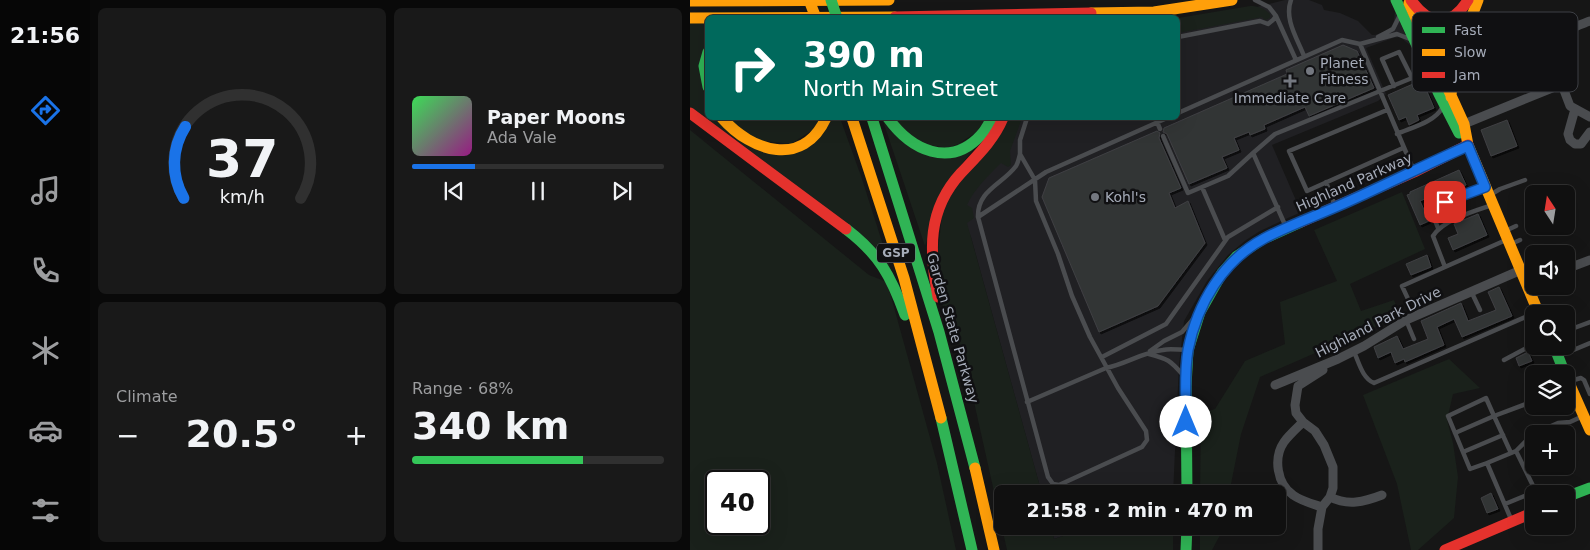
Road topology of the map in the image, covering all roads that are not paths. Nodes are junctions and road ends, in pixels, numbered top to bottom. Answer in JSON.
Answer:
{"nodes":[{"id":1,"x":755,"y":0,"type":"edge"},
{"id":2,"x":809,"y":0,"type":"edge"},
{"id":3,"x":831,"y":0,"type":"edge"},
{"id":4,"x":889,"y":0,"type":"edge"},
{"id":5,"x":1232,"y":0,"type":"edge"},
{"id":6,"x":1255,"y":0,"type":"edge"},
{"id":7,"x":1291,"y":0,"type":"edge"},
{"id":8,"x":1396,"y":0,"type":"edge"},
{"id":9,"x":1410,"y":0,"type":"edge"},
{"id":10,"x":1468,"y":0,"type":"edge"},
{"id":11,"x":1478,"y":0,"type":"edge"},
{"id":12,"x":690,"y":1,"type":"edge"},
{"id":13,"x":1154,"y":12,"type":"junction"},
{"id":14,"x":1401,"y":12,"type":"junction"},
{"id":15,"x":1414,"y":12,"type":"edge"},
{"id":16,"x":1421,"y":12,"type":"edge"},
{"id":17,"x":1460,"y":12,"type":"edge"},
{"id":18,"x":1473,"y":12,"type":"edge"},
{"id":19,"x":815,"y":15,"type":"edge"},
{"id":20,"x":837,"y":15,"type":"edge"},
{"id":21,"x":996,"y":15,"type":"edge"},
{"id":22,"x":1142,"y":15,"type":"edge"},
{"id":23,"x":1276,"y":16,"type":"junction"},
{"id":24,"x":690,"y":18,"type":"edge"},
{"id":25,"x":705,"y":18,"type":"edge"},
{"id":26,"x":1590,"y":21,"type":"edge"},
{"id":27,"x":1578,"y":26,"type":"edge"},
{"id":28,"x":1412,"y":36,"type":"edge"},
{"id":29,"x":1180,"y":37,"type":"edge"},
{"id":30,"x":1371,"y":41,"type":"junction"},
{"id":31,"x":1412,"y":41,"type":"edge"},
{"id":32,"x":1360,"y":44,"type":"junction"},
{"id":33,"x":1304,"y":56,"type":"junction"},
{"id":34,"x":1296,"y":60,"type":"junction"},
{"id":35,"x":1394,"y":86,"type":"junction"},
{"id":36,"x":1379,"y":92,"type":"junction"},
{"id":37,"x":1443,"y":92,"type":"edge"},
{"id":38,"x":1444,"y":92,"type":"edge"},
{"id":39,"x":1448,"y":92,"type":"edge"},
{"id":40,"x":1544,"y":92,"type":"edge"},
{"id":41,"x":1565,"y":92,"type":"edge"},
{"id":42,"x":1447,"y":100,"type":"junction"},
{"id":43,"x":1575,"y":109,"type":"junction"},
{"id":44,"x":1387,"y":110,"type":"junction"},
{"id":45,"x":1180,"y":112,"type":"edge"},
{"id":46,"x":690,"y":113,"type":"edge"},
{"id":47,"x":1590,"y":116,"type":"edge"},
{"id":48,"x":724,"y":120,"type":"edge"},
{"id":49,"x":825,"y":120,"type":"edge"},
{"id":50,"x":853,"y":120,"type":"edge"},
{"id":51,"x":873,"y":120,"type":"edge"},
{"id":52,"x":889,"y":120,"type":"edge"},
{"id":53,"x":991,"y":120,"type":"edge"},
{"id":54,"x":1002,"y":120,"type":"edge"},
{"id":55,"x":1026,"y":120,"type":"edge"},
{"id":56,"x":1162,"y":120,"type":"edge"},
{"id":57,"x":1157,"y":122,"type":"junction"},
{"id":58,"x":1464,"y":124,"type":"junction"},
{"id":59,"x":1160,"y":130,"type":"dead end"},
{"id":60,"x":1590,"y":132,"type":"edge"},
{"id":61,"x":1397,"y":134,"type":"junction"},
{"id":62,"x":1163,"y":136,"type":"dead end"},
{"id":63,"x":1468,"y":146,"type":"junction"},
{"id":64,"x":1403,"y":148,"type":"junction"},
{"id":65,"x":1254,"y":153,"type":"junction"},
{"id":66,"x":1020,"y":154,"type":"junction"},
{"id":67,"x":1414,"y":172,"type":"junction"},
{"id":68,"x":1035,"y":180,"type":"junction"},
{"id":69,"x":1525,"y":180,"type":"dead end"},
{"id":70,"x":1326,"y":182,"type":"junction"},
{"id":71,"x":1202,"y":187,"type":"junction"},
{"id":72,"x":1489,"y":196,"type":"junction"},
{"id":73,"x":1278,"y":207,"type":"junction"},
{"id":74,"x":1336,"y":207,"type":"junction"},
{"id":75,"x":978,"y":217,"type":"junction"},
{"id":76,"x":1516,"y":226,"type":"dead end"},
{"id":77,"x":1286,"y":228,"type":"junction"},
{"id":78,"x":1438,"y":228,"type":"junction"},
{"id":79,"x":1510,"y":239,"type":"junction"},
{"id":80,"x":1225,"y":240,"type":"junction"},
{"id":81,"x":1590,"y":260,"type":"edge"},
{"id":82,"x":1575,"y":266,"type":"edge"},
{"id":83,"x":1445,"y":267,"type":"junction"},
{"id":84,"x":1521,"y":270,"type":"junction"},
{"id":85,"x":1525,"y":276,"type":"edge"},
{"id":86,"x":1471,"y":291,"type":"junction"},
{"id":87,"x":1409,"y":301,"type":"dead end"},
{"id":88,"x":1480,"y":310,"type":"dead end"},
{"id":89,"x":1200,"y":312,"type":"junction"},
{"id":90,"x":1525,"y":319,"type":"edge"},
{"id":91,"x":1406,"y":320,"type":"junction"},
{"id":92,"x":1590,"y":322,"type":"edge"},
{"id":93,"x":1575,"y":328,"type":"edge"},
{"id":94,"x":1414,"y":339,"type":"dead end"},
{"id":95,"x":1590,"y":343,"type":"edge"},
{"id":96,"x":1575,"y":347,"type":"edge"},
{"id":97,"x":1525,"y":349,"type":"edge"},
{"id":98,"x":1188,"y":350,"type":"junction"},
{"id":99,"x":1354,"y":352,"type":"junction"},
{"id":100,"x":1147,"y":353,"type":"junction"},
{"id":101,"x":1102,"y":356,"type":"junction"},
{"id":102,"x":1338,"y":359,"type":"junction"},
{"id":103,"x":1504,"y":360,"type":"dead end"},
{"id":104,"x":1106,"y":368,"type":"junction"},
{"id":105,"x":1575,"y":379,"type":"edge"},
{"id":106,"x":1186,"y":380,"type":"junction"},
{"id":107,"x":1275,"y":385,"type":"dead end"},
{"id":108,"x":956,"y":387,"type":"junction"},
{"id":109,"x":934,"y":390,"type":"junction"},
{"id":110,"x":1590,"y":394,"type":"edge"},
{"id":111,"x":1575,"y":397,"type":"edge"},
{"id":112,"x":1027,"y":402,"type":"junction"},
{"id":113,"x":1525,"y":404,"type":"edge"},
{"id":114,"x":1494,"y":416,"type":"junction"},
{"id":115,"x":1303,"y":422,"type":"junction"},
{"id":116,"x":1588,"y":424,"type":"edge"},
{"id":117,"x":1456,"y":434,"type":"junction"},
{"id":118,"x":1503,"y":435,"type":"junction"},
{"id":119,"x":1463,"y":452,"type":"junction"},
{"id":120,"x":1513,"y":452,"type":"junction"},
{"id":121,"x":1487,"y":462,"type":"junction"},
{"id":122,"x":1187,"y":485,"type":"edge"},
{"id":123,"x":1532,"y":485,"type":"edge"},
{"id":124,"x":1590,"y":488,"type":"edge"},
{"id":125,"x":1575,"y":494,"type":"edge"},
{"id":126,"x":1382,"y":495,"type":"dead end"},
{"id":127,"x":1330,"y":497,"type":"junction"},
{"id":128,"x":1525,"y":497,"type":"edge"},
{"id":129,"x":1505,"y":504,"type":"junction"},
{"id":130,"x":1322,"y":507,"type":"junction"},
{"id":131,"x":1525,"y":516,"type":"edge"},
{"id":132,"x":1512,"y":521,"type":"junction"},
{"id":133,"x":1187,"y":535,"type":"edge"},
{"id":134,"x":972,"y":550,"type":"edge"},
{"id":135,"x":994,"y":550,"type":"edge"},
{"id":136,"x":1186,"y":550,"type":"edge"},
{"id":137,"x":1318,"y":550,"type":"edge"},
{"id":138,"x":1448,"y":550,"type":"edge"}],
"edges":[{"from":1,"to":4,"type":"main road"},
{"from":1,"to":12,"type":"main road"},
{"from":2,"to":19,"type":"main road","bridge":true},
{"from":3,"to":20,"type":"main road","bridge":true},
{"from":5,"to":13,"type":"main road"},
{"from":6,"to":23,"type":"lane"},
{"from":7,"to":33,"type":"lane"},
{"from":8,"to":14,"type":"main road"},
{"from":9,"to":15,"type":"main road"},
{"from":9,"to":16,"type":"main road"},
{"from":10,"to":17,"type":"main road"},
{"from":11,"to":18,"type":"main road"},
{"from":13,"to":21,"type":"main road"},
{"from":13,"to":22,"type":"main road"},
{"from":14,"to":28,"type":"main road"},
{"from":14,"to":30,"type":"lane"},
{"from":23,"to":29,"type":"lane"},
{"from":23,"to":34,"type":"lane"},
{"from":24,"to":25,"type":"main road"},
{"from":26,"to":27,"type":"street"},
{"from":30,"to":31,"type":"lane"},
{"from":30,"to":32,"type":"lane"},
{"from":32,"to":33,"type":"lane"},
{"from":32,"to":36,"type":"lane"},
{"from":33,"to":34,"type":"lane"},
{"from":34,"to":45,"type":"lane"},
{"from":35,"to":35,"type":"lane"},
{"from":35,"to":36,"type":"lane"},
{"from":36,"to":44,"type":"lane"},
{"from":36,"to":65,"type":"lane"},
{"from":37,"to":42,"type":"main road"},
{"from":38,"to":42,"type":"main road"},
{"from":39,"to":42,"type":"main road"},
{"from":40,"to":58,"type":"street"},
{"from":41,"to":43,"type":"street"},
{"from":42,"to":58,"type":"main road"},
{"from":42,"to":61,"type":"lane"},
{"from":42,"to":63,"type":"main road"},
{"from":43,"to":47,"type":"street"},
{"from":43,"to":60,"type":"street"},
{"from":44,"to":61,"type":"lane"},
{"from":44,"to":70,"type":"lane"},
{"from":46,"to":109,"type":"main road"},
{"from":48,"to":49,"type":"main road"},
{"from":50,"to":109,"type":"main road","number":"GSP"},
{"from":51,"to":108,"type":"main road","name":"Garden State Parkway","number":"GSP"},
{"from":52,"to":53,"type":"main road"},
{"from":54,"to":108,"type":"main road"},
{"from":55,"to":66,"type":"lane"},
{"from":56,"to":57,"type":"lane"},
{"from":57,"to":59,"type":"lane"},
{"from":57,"to":68,"type":"lane"},
{"from":58,"to":63,"type":"main road"},
{"from":61,"to":64,"type":"lane"},
{"from":62,"to":71,"type":"lane"},
{"from":63,"to":67,"type":"main road","name":"Highland Parkway"},
{"from":63,"to":72,"type":"main road"},
{"from":64,"to":67,"type":"lane"},
{"from":64,"to":70,"type":"lane"},
{"from":65,"to":71,"type":"lane"},
{"from":65,"to":73,"type":"lane"},
{"from":66,"to":68,"type":"lane"},
{"from":66,"to":75,"type":"lane"},
{"from":67,"to":74,"type":"main road","name":"Highland Parkway"},
{"from":68,"to":75,"type":"lane"},
{"from":68,"to":101,"type":"lane"},
{"from":69,"to":72,"type":"lane"},
{"from":70,"to":74,"type":"lane"},
{"from":71,"to":80,"type":"lane"},
{"from":72,"to":78,"type":"lane"},
{"from":72,"to":78,"type":"lane"},
{"from":72,"to":79,"type":"main road"},
{"from":73,"to":77,"type":"lane"},
{"from":73,"to":80,"type":"lane"},
{"from":74,"to":77,"type":"main road","name":"Highland Parkway"},
{"from":75,"to":112,"type":"lane"},
{"from":76,"to":79,"type":"lane"},
{"from":77,"to":89,"type":"main road","name":"Highland Parkway"},
{"from":78,"to":83,"type":"lane"},
{"from":79,"to":83,"type":"lane"},
{"from":79,"to":84,"type":"main road"},
{"from":80,"to":101,"type":"lane"},
{"from":81,"to":82,"type":"street"},
{"from":83,"to":87,"type":"lane"},
{"from":84,"to":85,"type":"main road"},
{"from":84,"to":86,"type":"street","name":"Highland Park Drive"},
{"from":86,"to":88,"type":"lane"},
{"from":86,"to":91,"type":"street","name":"Highland Park Drive"},
{"from":89,"to":98,"type":"main road","name":"Highland Parkway"},
{"from":89,"to":100,"type":"lane"},
{"from":90,"to":99,"type":"lane"},
{"from":91,"to":94,"type":"lane"},
{"from":91,"to":99,"type":"street","name":"Highland Park Drive"},
{"from":92,"to":93,"type":"lane"},
{"from":95,"to":96,"type":"lane"},
{"from":97,"to":103,"type":"lane"},
{"from":98,"to":100,"type":"lane"},
{"from":98,"to":106,"type":"main road","name":"Highland Parkway"},
{"from":99,"to":102,"type":"street","name":"Highland Park Drive"},
{"from":100,"to":104,"type":"lane"},
{"from":100,"to":106,"type":"lane"},
{"from":101,"to":104,"type":"lane"},
{"from":102,"to":107,"type":"street","name":"Highland Park Drive"},
{"from":102,"to":115,"type":"street"},
{"from":104,"to":112,"type":"lane"},
{"from":104,"to":112,"type":"lane"},
{"from":105,"to":110,"type":"lane"},
{"from":106,"to":122,"type":"main road","name":"Highland Parkway"},
{"from":108,"to":135,"type":"main road","name":"Garden State Parkway","number":"GSP"},
{"from":109,"to":134,"type":"main road","number":"GSP"},
{"from":111,"to":116,"type":"main road"},
{"from":113,"to":114,"type":"lane"},
{"from":114,"to":117,"type":"lane"},
{"from":114,"to":117,"type":"lane"},
{"from":114,"to":118,"type":"lane"},
{"from":115,"to":127,"type":"street"},
{"from":115,"to":130,"type":"street"},
{"from":116,"to":120,"type":"lane"},
{"from":117,"to":119,"type":"lane"},
{"from":118,"to":119,"type":"lane"},
{"from":118,"to":120,"type":"lane"},
{"from":119,"to":121,"type":"lane"},
{"from":120,"to":121,"type":"lane"},
{"from":120,"to":123,"type":"lane"},
{"from":121,"to":129,"type":"lane"},
{"from":124,"to":125,"type":"main road"},
{"from":126,"to":127,"type":"street"},
{"from":127,"to":130,"type":"street"},
{"from":128,"to":129,"type":"lane"},
{"from":129,"to":132,"type":"lane"},
{"from":130,"to":137,"type":"street"},
{"from":131,"to":132,"type":"main road"},
{"from":132,"to":138,"type":"main road"},
{"from":133,"to":136,"type":"main road"}]}
